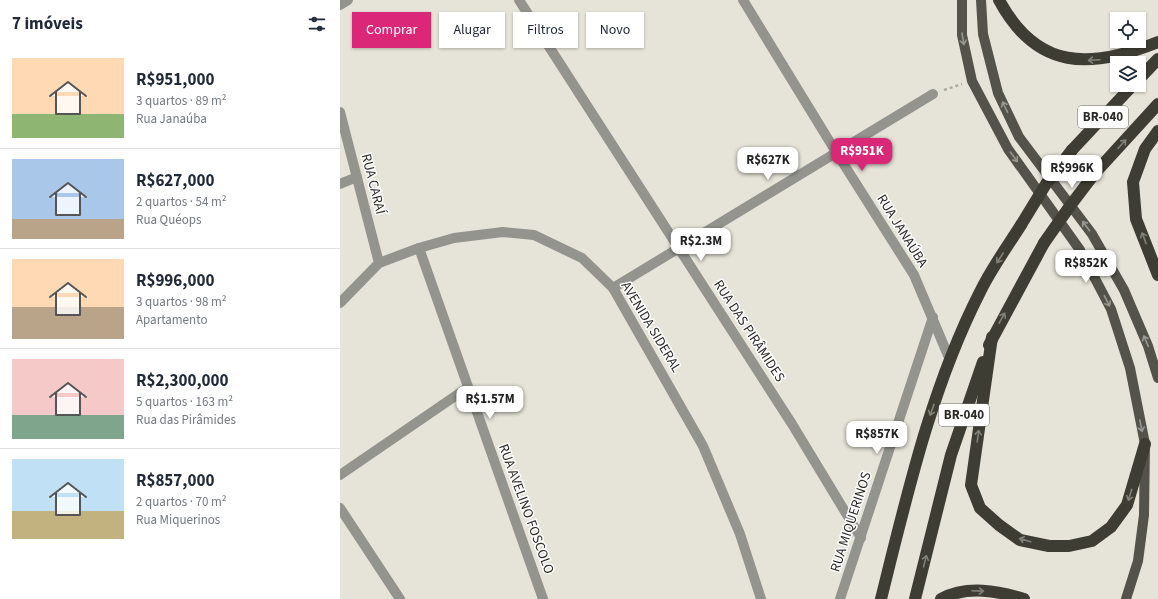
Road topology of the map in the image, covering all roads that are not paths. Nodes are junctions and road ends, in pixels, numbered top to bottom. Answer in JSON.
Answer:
{"nodes":[{"id":1,"x":348,"y":0,"type":"edge"},
{"id":2,"x":519,"y":0,"type":"edge"},
{"id":3,"x":743,"y":0,"type":"edge"},
{"id":4,"x":962,"y":0,"type":"edge"},
{"id":5,"x":981,"y":0,"type":"edge"},
{"id":6,"x":999,"y":0,"type":"edge"},
{"id":7,"x":340,"y":4,"type":"edge"},
{"id":8,"x":1158,"y":42,"type":"edge"},
{"id":9,"x":1158,"y":59,"type":"edge"},
{"id":10,"x":1146,"y":72,"type":"edge"},
{"id":11,"x":1126,"y":92,"type":"edge"},
{"id":12,"x":933,"y":94,"type":"road end"},
{"id":13,"x":1158,"y":104,"type":"edge"},
{"id":14,"x":340,"y":112,"type":"edge"},
{"id":15,"x":1158,"y":131,"type":"edge"},
{"id":16,"x":836,"y":152,"type":"junction"},
{"id":17,"x":357,"y":177,"type":"junction"},
{"id":18,"x":340,"y":184,"type":"edge"},
{"id":19,"x":419,"y":248,"type":"junction"},
{"id":20,"x":679,"y":249,"type":"junction"},
{"id":21,"x":379,"y":263,"type":"junction"},
{"id":22,"x":1158,"y":275,"type":"edge"},
{"id":23,"x":613,"y":288,"type":"junction"},
{"id":24,"x":340,"y":303,"type":"edge"},
{"id":25,"x":933,"y":317,"type":"junction"},
{"id":26,"x":992,"y":337,"type":"junction"},
{"id":27,"x":950,"y":360,"type":"junction"},
{"id":28,"x":1158,"y":378,"type":"edge"},
{"id":29,"x":467,"y":388,"type":"junction"},
{"id":30,"x":1145,"y":444,"type":"junction"},
{"id":31,"x":340,"y":474,"type":"edge"},
{"id":32,"x":340,"y":508,"type":"edge"},
{"id":33,"x":861,"y":538,"type":"junction"},
{"id":34,"x":400,"y":599,"type":"edge"},
{"id":35,"x":543,"y":599,"type":"edge"},
{"id":36,"x":761,"y":599,"type":"edge"},
{"id":37,"x":840,"y":599,"type":"edge"},
{"id":38,"x":881,"y":599,"type":"edge"},
{"id":39,"x":915,"y":599,"type":"edge"},
{"id":40,"x":941,"y":599,"type":"edge"},
{"id":41,"x":1024,"y":599,"type":"edge"},
{"id":42,"x":1126,"y":599,"type":"edge"}],
"edges":[{"from":1,"to":7,"type":"street"},
{"from":2,"to":20,"type":"street","name":"RUA DAS PIRÂMIDES"},
{"from":3,"to":16,"type":"street","name":"RUA JANAÚBA"},
{"from":4,"to":30,"type":"main road","one_way":true},
{"from":28,"to":5,"type":"main road","one_way":true},
{"from":8,"to":6,"type":"highway","one_way":true},
{"from":9,"to":10,"type":"highway"},
{"from":11,"to":27,"type":"highway","number":"BR-040","one_way":true,"bridge":true},
{"from":12,"to":16,"type":"street"},
{"from":26,"to":13,"type":"highway","number":"BR-040","one_way":true,"bridge":true},
{"from":14,"to":17,"type":"street","name":"RUA CARAÍ"},
{"from":22,"to":15,"type":"highway","one_way":true},
{"from":16,"to":20,"type":"street"},
{"from":16,"to":25,"type":"street","name":"RUA JANAÚBA"},
{"from":17,"to":18,"type":"street"},
{"from":17,"to":21,"type":"street","name":"RUA CARAÍ"},
{"from":19,"to":21,"type":"street","name":"AVENIDA SIDERAL"},
{"from":19,"to":23,"type":"street","name":"AVENIDA SIDERAL"},
{"from":19,"to":29,"type":"street","name":"RUA AVELINO FOSCOLO"},
{"from":20,"to":23,"type":"street"},
{"from":20,"to":33,"type":"street","name":"RUA DAS PIRÂMIDES"},
{"from":21,"to":24,"type":"street","name":"AVENIDA SIDERAL"},
{"from":23,"to":36,"type":"street","name":"AVENIDA SIDERAL"},
{"from":25,"to":27,"type":"street","name":"RUA JANAÚBA"},
{"from":25,"to":33,"type":"street","name":"RUA MIQUERINOS"},
{"from":30,"to":26,"type":"highway","one_way":true},
{"from":39,"to":26,"type":"highway","number":"BR-040","one_way":true},
{"from":27,"to":38,"type":"highway","number":"BR-040","one_way":true},
{"from":29,"to":31,"type":"street"},
{"from":29,"to":35,"type":"street","name":"RUA AVELINO FOSCOLO"},
{"from":30,"to":42,"type":"main road"},
{"from":32,"to":34,"type":"street"},
{"from":33,"to":37,"type":"street","name":"RUA MIQUERINOS"},
{"from":40,"to":41,"type":"highway","one_way":true}]}
